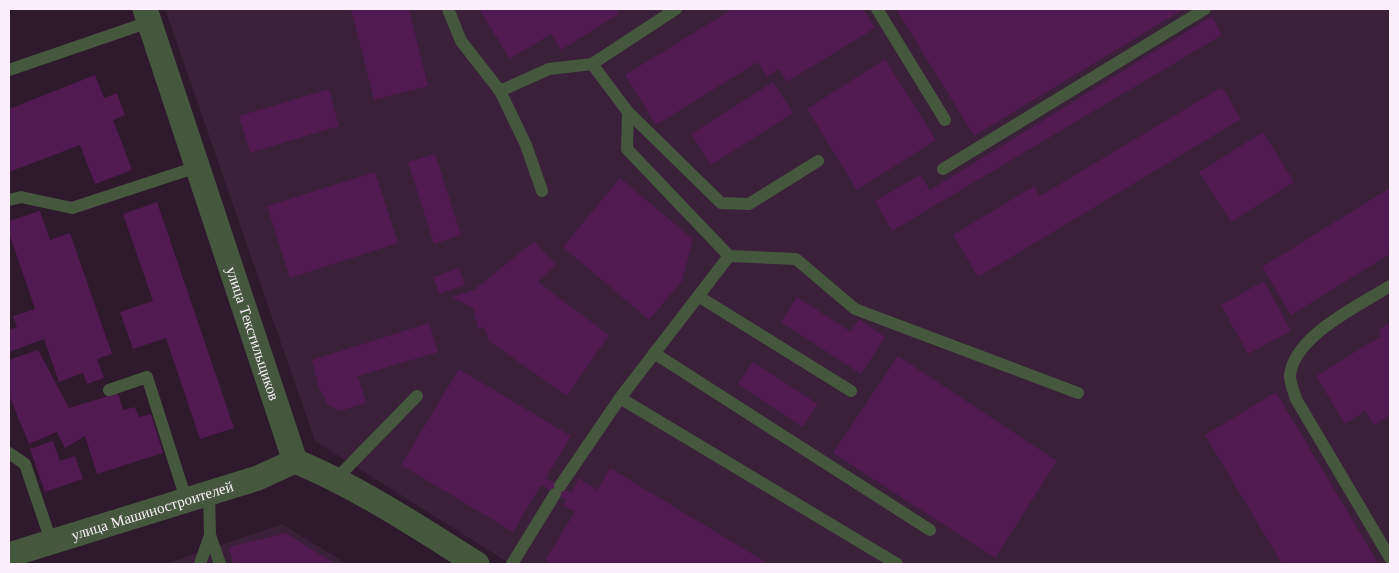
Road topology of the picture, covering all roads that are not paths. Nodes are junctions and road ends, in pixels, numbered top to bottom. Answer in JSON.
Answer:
{"nodes":[{"id":1,"x":448,"y":9,"type":"edge"},
{"id":2,"x":676,"y":9,"type":"edge"},
{"id":3,"x":877,"y":9,"type":"edge"},
{"id":4,"x":1205,"y":9,"type":"edge"},
{"id":5,"x":147,"y":15,"type":"edge"},
{"id":6,"x":592,"y":64,"type":"junction"},
{"id":7,"x":9,"y":70,"type":"edge"},
{"id":8,"x":500,"y":91,"type":"junction"},
{"id":9,"x":628,"y":112,"type":"junction"},
{"id":10,"x":945,"y":120,"type":"dead end"},
{"id":11,"x":818,"y":161,"type":"dead end"},
{"id":12,"x":197,"y":167,"type":"junction"},
{"id":13,"x":943,"y":169,"type":"dead end"},
{"id":14,"x":542,"y":191,"type":"dead end"},
{"id":15,"x":9,"y":200,"type":"edge"},
{"id":16,"x":729,"y":256,"type":"junction"},
{"id":17,"x":1390,"y":286,"type":"edge"},
{"id":18,"x":698,"y":296,"type":"junction"},
{"id":19,"x":654,"y":353,"type":"junction"},
{"id":20,"x":109,"y":390,"type":"dead end"},
{"id":21,"x":851,"y":391,"type":"dead end"},
{"id":22,"x":1078,"y":393,"type":"dead end"},
{"id":23,"x":417,"y":396,"type":"dead end"},
{"id":24,"x":620,"y":398,"type":"junction"},
{"id":25,"x":9,"y":453,"type":"edge"},
{"id":26,"x":295,"y":461,"type":"junction"},
{"id":27,"x":337,"y":478,"type":"junction"},
{"id":28,"x":197,"y":496,"type":"junction"},
{"id":29,"x":930,"y":530,"type":"dead end"},
{"id":30,"x":210,"y":535,"type":"junction"},
{"id":31,"x":52,"y":541,"type":"junction"},
{"id":32,"x":9,"y":555,"type":"edge"},
{"id":33,"x":1390,"y":558,"type":"edge"},
{"id":34,"x":200,"y":564,"type":"edge"},
{"id":35,"x":220,"y":564,"type":"edge"},
{"id":36,"x":477,"y":564,"type":"edge"},
{"id":37,"x":512,"y":564,"type":"edge"},
{"id":38,"x":897,"y":564,"type":"edge"}],
"edges":[{"from":1,"to":8,"type":"lane"},
{"from":2,"to":6,"type":"lane"},
{"from":3,"to":10,"type":"lane"},
{"from":4,"to":13,"type":"lane"},
{"from":5,"to":7,"type":"lane"},
{"from":5,"to":12,"type":"street","name":"улица Текстильщиков"},
{"from":6,"to":8,"type":"lane"},
{"from":6,"to":9,"type":"lane"},
{"from":8,"to":14,"type":"lane"},
{"from":9,"to":11,"type":"lane"},
{"from":9,"to":16,"type":"lane"},
{"from":12,"to":15,"type":"lane"},
{"from":12,"to":26,"type":"street","name":"улица Текстильщиков"},
{"from":16,"to":18,"type":"lane"},
{"from":16,"to":22,"type":"lane"},
{"from":17,"to":33,"type":"lane"},
{"from":18,"to":19,"type":"lane"},
{"from":18,"to":21,"type":"lane"},
{"from":19,"to":24,"type":"lane"},
{"from":19,"to":29,"type":"lane"},
{"from":20,"to":28,"type":"lane"},
{"from":23,"to":27,"type":"lane"},
{"from":24,"to":37,"type":"lane"},
{"from":24,"to":38,"type":"lane"},
{"from":25,"to":31,"type":"lane"},
{"from":26,"to":27,"type":"street"},
{"from":26,"to":28,"type":"street","name":"улица Машиностроителей"},
{"from":27,"to":36,"type":"street"},
{"from":28,"to":30,"type":"lane"},
{"from":28,"to":31,"type":"street","name":"улица Машиностроителей"},
{"from":30,"to":34,"type":"lane"},
{"from":30,"to":35,"type":"lane"},
{"from":31,"to":32,"type":"street","name":"улица Машиностроителей"}]}
